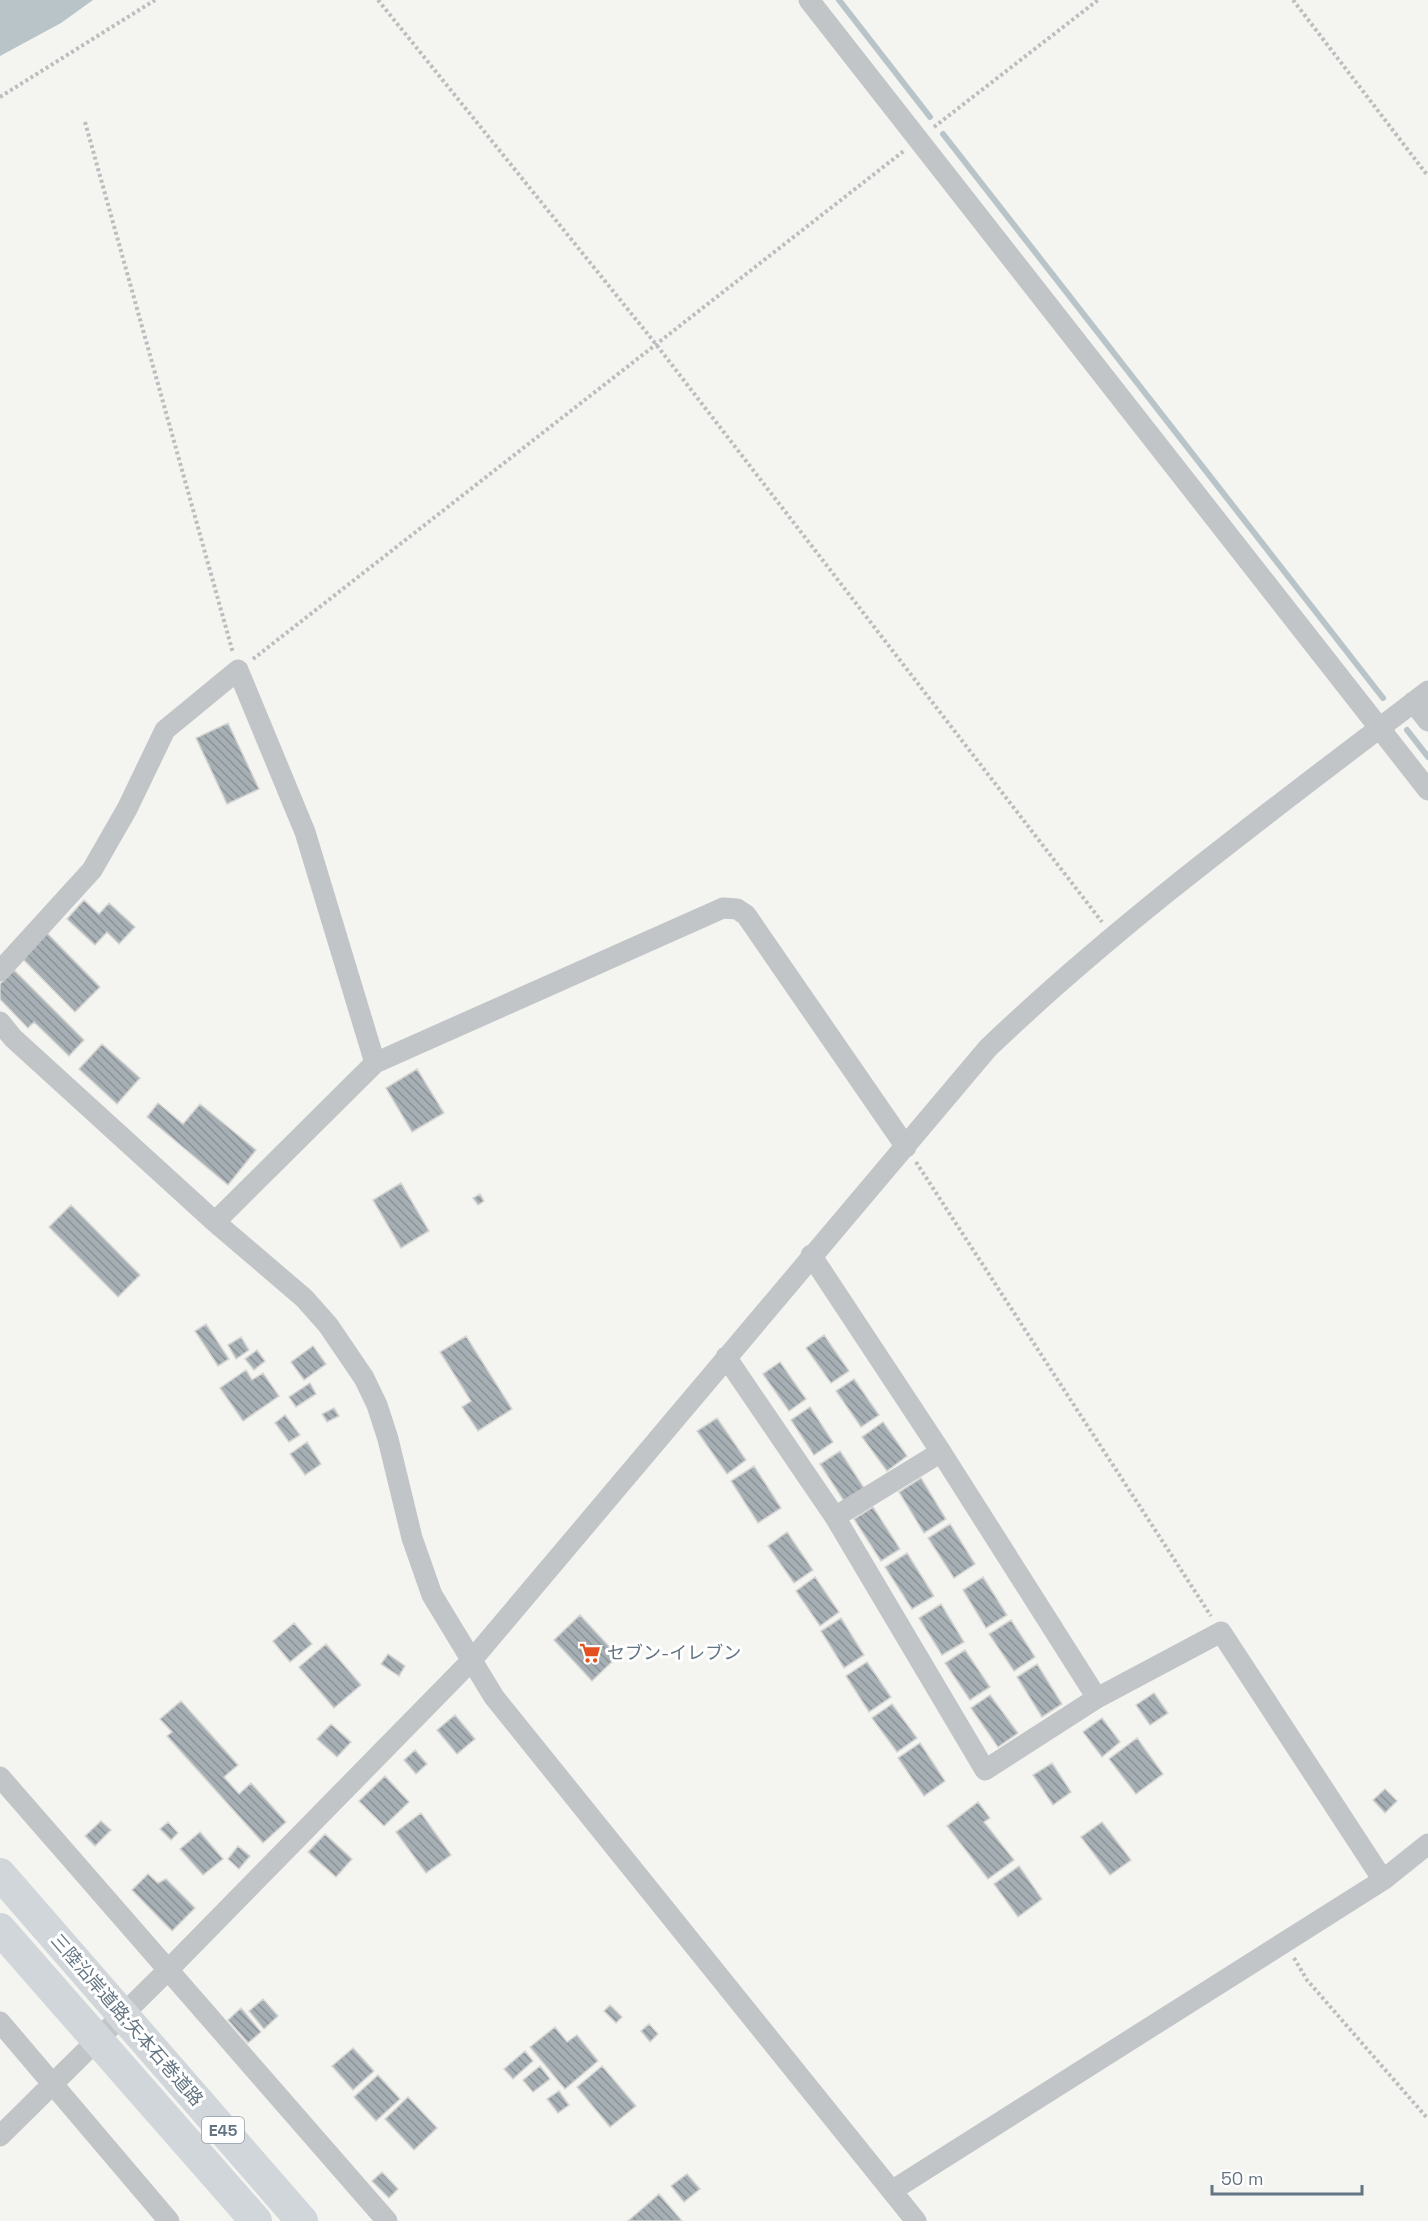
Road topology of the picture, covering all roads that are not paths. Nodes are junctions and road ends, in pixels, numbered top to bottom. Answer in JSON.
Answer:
{"nodes":[{"id":1,"x":809,"y":0,"type":"edge"},
{"id":2,"x":1421,"y":697,"type":"edge"},
{"id":3,"x":1428,"y":722,"type":"edge"},
{"id":4,"x":1380,"y":728,"type":"junction"},
{"id":5,"x":1428,"y":790,"type":"edge"},
{"id":6,"x":0,"y":971,"type":"edge"},
{"id":7,"x":0,"y":1022,"type":"edge"},
{"id":8,"x":375,"y":1063,"type":"junction"},
{"id":9,"x":906,"y":1147,"type":"junction"},
{"id":10,"x":215,"y":1222,"type":"junction"},
{"id":11,"x":811,"y":1255,"type":"junction"},
{"id":12,"x":726,"y":1357,"type":"junction"},
{"id":13,"x":941,"y":1452,"type":"junction"},
{"id":14,"x":835,"y":1517,"type":"junction"},
{"id":15,"x":471,"y":1661,"type":"junction"},
{"id":16,"x":1097,"y":1698,"type":"junction"},
{"id":17,"x":0,"y":1777,"type":"edge"},
{"id":18,"x":1428,"y":1844,"type":"edge"},
{"id":19,"x":0,"y":1874,"type":"edge"},
{"id":20,"x":1383,"y":1880,"type":"junction"},
{"id":21,"x":0,"y":1929,"type":"edge"},
{"id":22,"x":167,"y":1971,"type":"junction"},
{"id":23,"x":0,"y":2022,"type":"edge"},
{"id":24,"x":9,"y":2042,"type":"edge"},
{"id":25,"x":54,"y":2083,"type":"junction"},
{"id":26,"x":0,"y":2136,"type":"edge"},
{"id":27,"x":893,"y":2190,"type":"junction"},
{"id":28,"x":169,"y":2221,"type":"edge"},
{"id":29,"x":256,"y":2221,"type":"edge"},
{"id":30,"x":302,"y":2221,"type":"edge"},
{"id":31,"x":387,"y":2221,"type":"edge"},
{"id":32,"x":916,"y":2221,"type":"edge"}],
"edges":[{"from":1,"to":4,"type":"street"},
{"from":2,"to":3,"type":"street"},
{"from":2,"to":4,"type":"street"},
{"from":4,"to":5,"type":"street"},
{"from":4,"to":9,"type":"street"},
{"from":6,"to":8,"type":"street"},
{"from":7,"to":10,"type":"street"},
{"from":8,"to":9,"type":"street"},
{"from":8,"to":10,"type":"street"},
{"from":9,"to":11,"type":"street"},
{"from":10,"to":15,"type":"street"},
{"from":11,"to":12,"type":"street"},
{"from":11,"to":13,"type":"street"},
{"from":12,"to":14,"type":"street"},
{"from":12,"to":15,"type":"street"},
{"from":13,"to":14,"type":"street"},
{"from":13,"to":16,"type":"street"},
{"from":14,"to":16,"type":"street"},
{"from":15,"to":22,"type":"street"},
{"from":15,"to":27,"type":"street"},
{"from":16,"to":20,"type":"street"},
{"from":17,"to":22,"type":"street"},
{"from":18,"to":20,"type":"street"},
{"from":19,"to":30,"type":"highway","name":"三陸沿岸道路;矢本石巻道路","number":"E45"},
{"from":20,"to":27,"type":"street"},
{"from":21,"to":29,"type":"highway","name":"三陸沿岸道路;矢本石巻道路","number":"E45"},
{"from":22,"to":25,"type":"street"},
{"from":22,"to":31,"type":"street"},
{"from":23,"to":24,"type":"street"},
{"from":24,"to":25,"type":"street"},
{"from":25,"to":26,"type":"street"},
{"from":25,"to":28,"type":"street"},
{"from":27,"to":32,"type":"street"}]}
